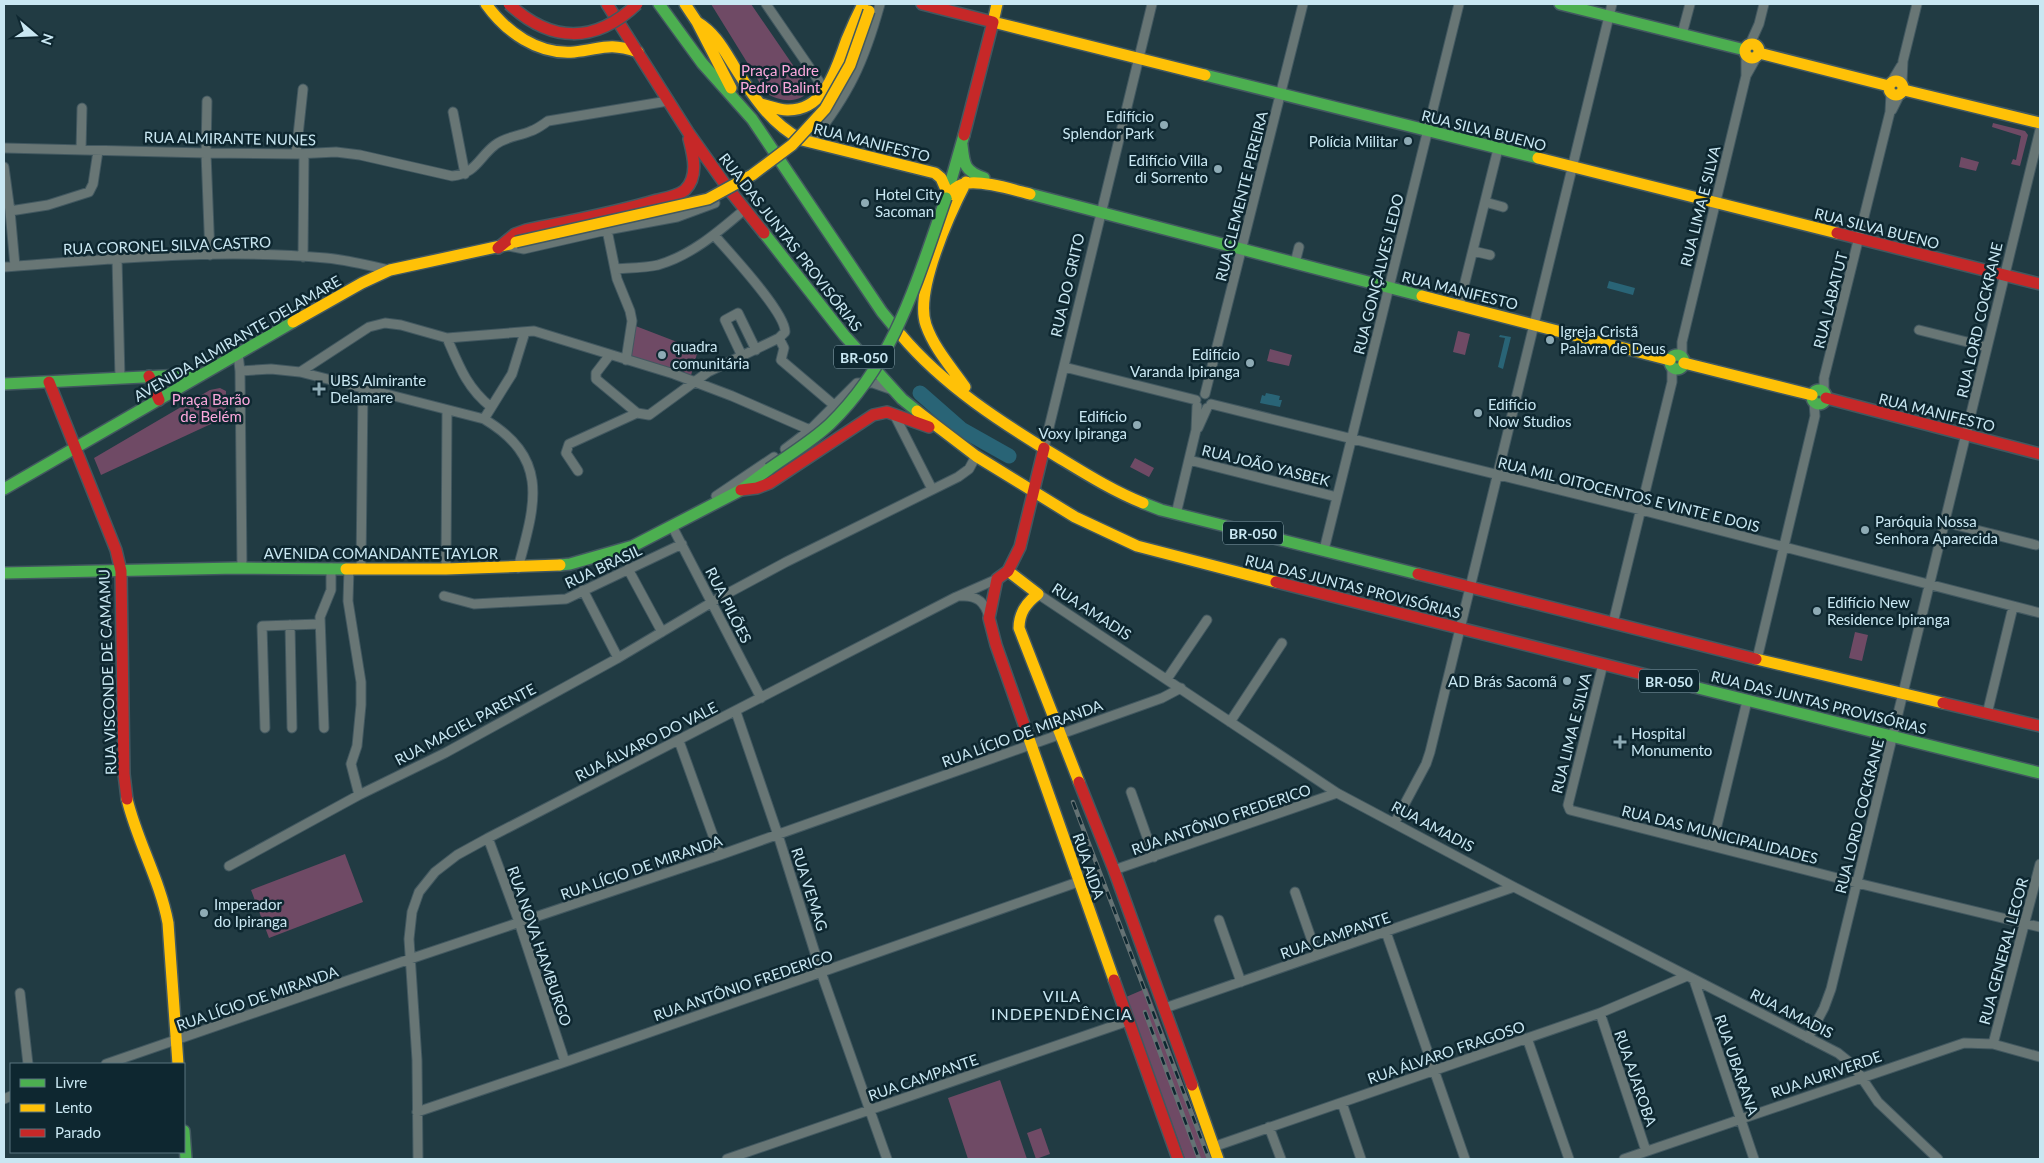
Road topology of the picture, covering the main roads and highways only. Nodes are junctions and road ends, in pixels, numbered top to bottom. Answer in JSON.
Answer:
{"nodes":[{"id":1,"x":486,"y":4,"type":"edge"},
{"id":2,"x":508,"y":4,"type":"edge"},
{"id":3,"x":599,"y":4,"type":"edge"},
{"id":4,"x":607,"y":4,"type":"edge"},
{"id":5,"x":637,"y":4,"type":"edge"},
{"id":6,"x":684,"y":4,"type":"edge"},
{"id":7,"x":922,"y":4,"type":"edge"},
{"id":8,"x":997,"y":4,"type":"edge"},
{"id":9,"x":1560,"y":4,"type":"edge"},
{"id":10,"x":660,"y":5,"type":"edge"},
{"id":11,"x":868,"y":6,"type":"edge"},
{"id":12,"x":693,"y":13,"type":"edge"},
{"id":13,"x":993,"y":22,"type":"junction"},
{"id":14,"x":628,"y":38,"type":"junction"},
{"id":15,"x":638,"y":52,"type":"junction"},
{"id":16,"x":736,"y":99,"type":"junction"},
{"id":17,"x":761,"y":104,"type":"junction"},
{"id":18,"x":2040,"y":123,"type":"edge"},
{"id":19,"x":688,"y":132,"type":"junction"},
{"id":20,"x":962,"y":143,"type":"junction"},
{"id":21,"x":966,"y":182,"type":"junction"},
{"id":22,"x":1002,"y":186,"type":"junction"},
{"id":23,"x":947,"y":196,"type":"junction"},
{"id":24,"x":506,"y":245,"type":"junction"},
{"id":25,"x":2040,"y":284,"type":"edge"},
{"id":26,"x":203,"y":374,"type":"junction"},
{"id":27,"x":148,"y":376,"type":"junction"},
{"id":28,"x":49,"y":382,"type":"junction"},
{"id":29,"x":4,"y":384,"type":"edge"},
{"id":30,"x":159,"y":400,"type":"junction"},
{"id":31,"x":978,"y":406,"type":"junction"},
{"id":32,"x":943,"y":432,"type":"junction"},
{"id":33,"x":76,"y":449,"type":"junction"},
{"id":34,"x":1043,"y":453,"type":"junction"},
{"id":35,"x":2040,"y":454,"type":"edge"},
{"id":36,"x":4,"y":488,"type":"edge"},
{"id":37,"x":741,"y":490,"type":"junction"},
{"id":38,"x":1034,"y":492,"type":"junction"},
{"id":39,"x":121,"y":571,"type":"junction"},
{"id":40,"x":1008,"y":571,"type":"junction"},
{"id":41,"x":4,"y":573,"type":"edge"},
{"id":42,"x":997,"y":579,"type":"joint"},
{"id":43,"x":1038,"y":594,"type":"joint"},
{"id":44,"x":2040,"y":726,"type":"edge"},
{"id":45,"x":2040,"y":773,"type":"edge"},
{"id":46,"x":178,"y":1063,"type":"edge"},
{"id":47,"x":185,"y":1145,"type":"edge"},
{"id":48,"x":186,"y":1159,"type":"edge"},
{"id":49,"x":1178,"y":1159,"type":"edge"},
{"id":50,"x":1218,"y":1159,"type":"edge"}],
"edges":[{"from":1,"to":15,"type":"main road"},
{"from":2,"to":5,"type":"main road","bridge":true},
{"from":3,"to":14,"type":"main road","number":"BR-050"},
{"from":4,"to":14,"type":"main road"},
{"from":6,"to":12,"type":"main road"},
{"from":7,"to":13,"type":"main road","name":"RUA SILVA BUENO"},
{"from":8,"to":13,"type":"main road"},
{"from":9,"to":18,"type":"main road"},
{"from":10,"to":16,"type":"main road","name":"RUA DAS JUNTAS PROVISÓRIAS","number":"BR-050"},
{"from":11,"to":17,"type":"main road"},
{"from":11,"to":24,"type":"main road","bridge":true},
{"from":12,"to":16,"type":"main road","name":"RUA DAS JUNTAS PROVISÓRIAS"},
{"from":12,"to":17,"type":"main road"},
{"from":13,"to":20,"type":"main road"},
{"from":13,"to":25,"type":"main road","name":"RUA SILVA BUENO"},
{"from":14,"to":15,"type":"main road","name":"RUA DAS JUNTAS PROVISÓRIAS","number":"BR-050"},
{"from":15,"to":19,"type":"main road","name":"RUA DAS JUNTAS PROVISÓRIAS","number":"BR-050"},
{"from":16,"to":31,"type":"main road","name":"RUA DAS JUNTAS PROVISÓRIAS","number":"BR-050"},
{"from":17,"to":23,"type":"main road","name":"RUA MANIFESTO"},
{"from":19,"to":24,"type":"main road"},
{"from":19,"to":32,"type":"main road","name":"RUA DAS JUNTAS PROVISÓRIAS","number":"BR-050"},
{"from":20,"to":22,"type":"main road"},
{"from":20,"to":23,"type":"main road"},
{"from":21,"to":22,"type":"main road"},
{"from":21,"to":23,"type":"main road"},
{"from":21,"to":31,"type":"main road"},
{"from":22,"to":35,"type":"main road","name":"RUA MANIFESTO"},
{"from":23,"to":37,"type":"main road","bridge":true},
{"from":24,"to":26,"type":"main road","name":"AVENIDA ALMIRANTE DELAMARE"},
{"from":26,"to":27,"type":"main road"},
{"from":26,"to":30,"type":"main road","name":"AVENIDA ALMIRANTE DELAMARE"},
{"from":27,"to":28,"type":"main road"},
{"from":27,"to":30,"type":"main road"},
{"from":28,"to":29,"type":"main road"},
{"from":28,"to":33,"type":"main road","name":"RUA VISCONDE DE CAMAMU"},
{"from":30,"to":33,"type":"main road","name":"AVENIDA ALMIRANTE DELAMARE"},
{"from":31,"to":34,"type":"main road","name":"RUA DAS JUNTAS PROVISÓRIAS","number":"BR-050"},
{"from":32,"to":37,"type":"main road"},
{"from":32,"to":38,"type":"main road","name":"RUA DAS JUNTAS PROVISÓRIAS","number":"BR-050"},
{"from":33,"to":36,"type":"main road","name":"AVENIDA ALMIRANTE DELAMARE"},
{"from":33,"to":39,"type":"main road","name":"RUA VISCONDE DE CAMAMU"},
{"from":34,"to":38,"type":"main road","name":"RUA DO GRITO"},
{"from":34,"to":44,"type":"main road","name":"RUA DAS JUNTAS PROVISÓRIAS","number":"BR-050"},
{"from":37,"to":39,"type":"main road","name":"AVENIDA COMANDANTE TAYLOR"},
{"from":38,"to":40,"type":"main road","name":"RUA DO GRITO"},
{"from":38,"to":45,"type":"main road","name":"RUA DAS JUNTAS PROVISÓRIAS","number":"BR-050"},
{"from":39,"to":41,"type":"main road","name":"AVENIDA COMANDANTE TAYLOR"},
{"from":39,"to":46,"type":"main road","name":"RUA VISCONDE DE CAMAMU"},
{"from":40,"to":42,"type":"main road","name":"RUA ÁLVARO DO VALE"},
{"from":40,"to":43,"type":"main road","name":"RUA AMADIS"},
{"from":42,"to":49,"type":"main road","name":"RUA AIDA"},
{"from":43,"to":50,"type":"main road","name":"RUA AIDA"},
{"from":47,"to":48,"type":"main road"}]}
